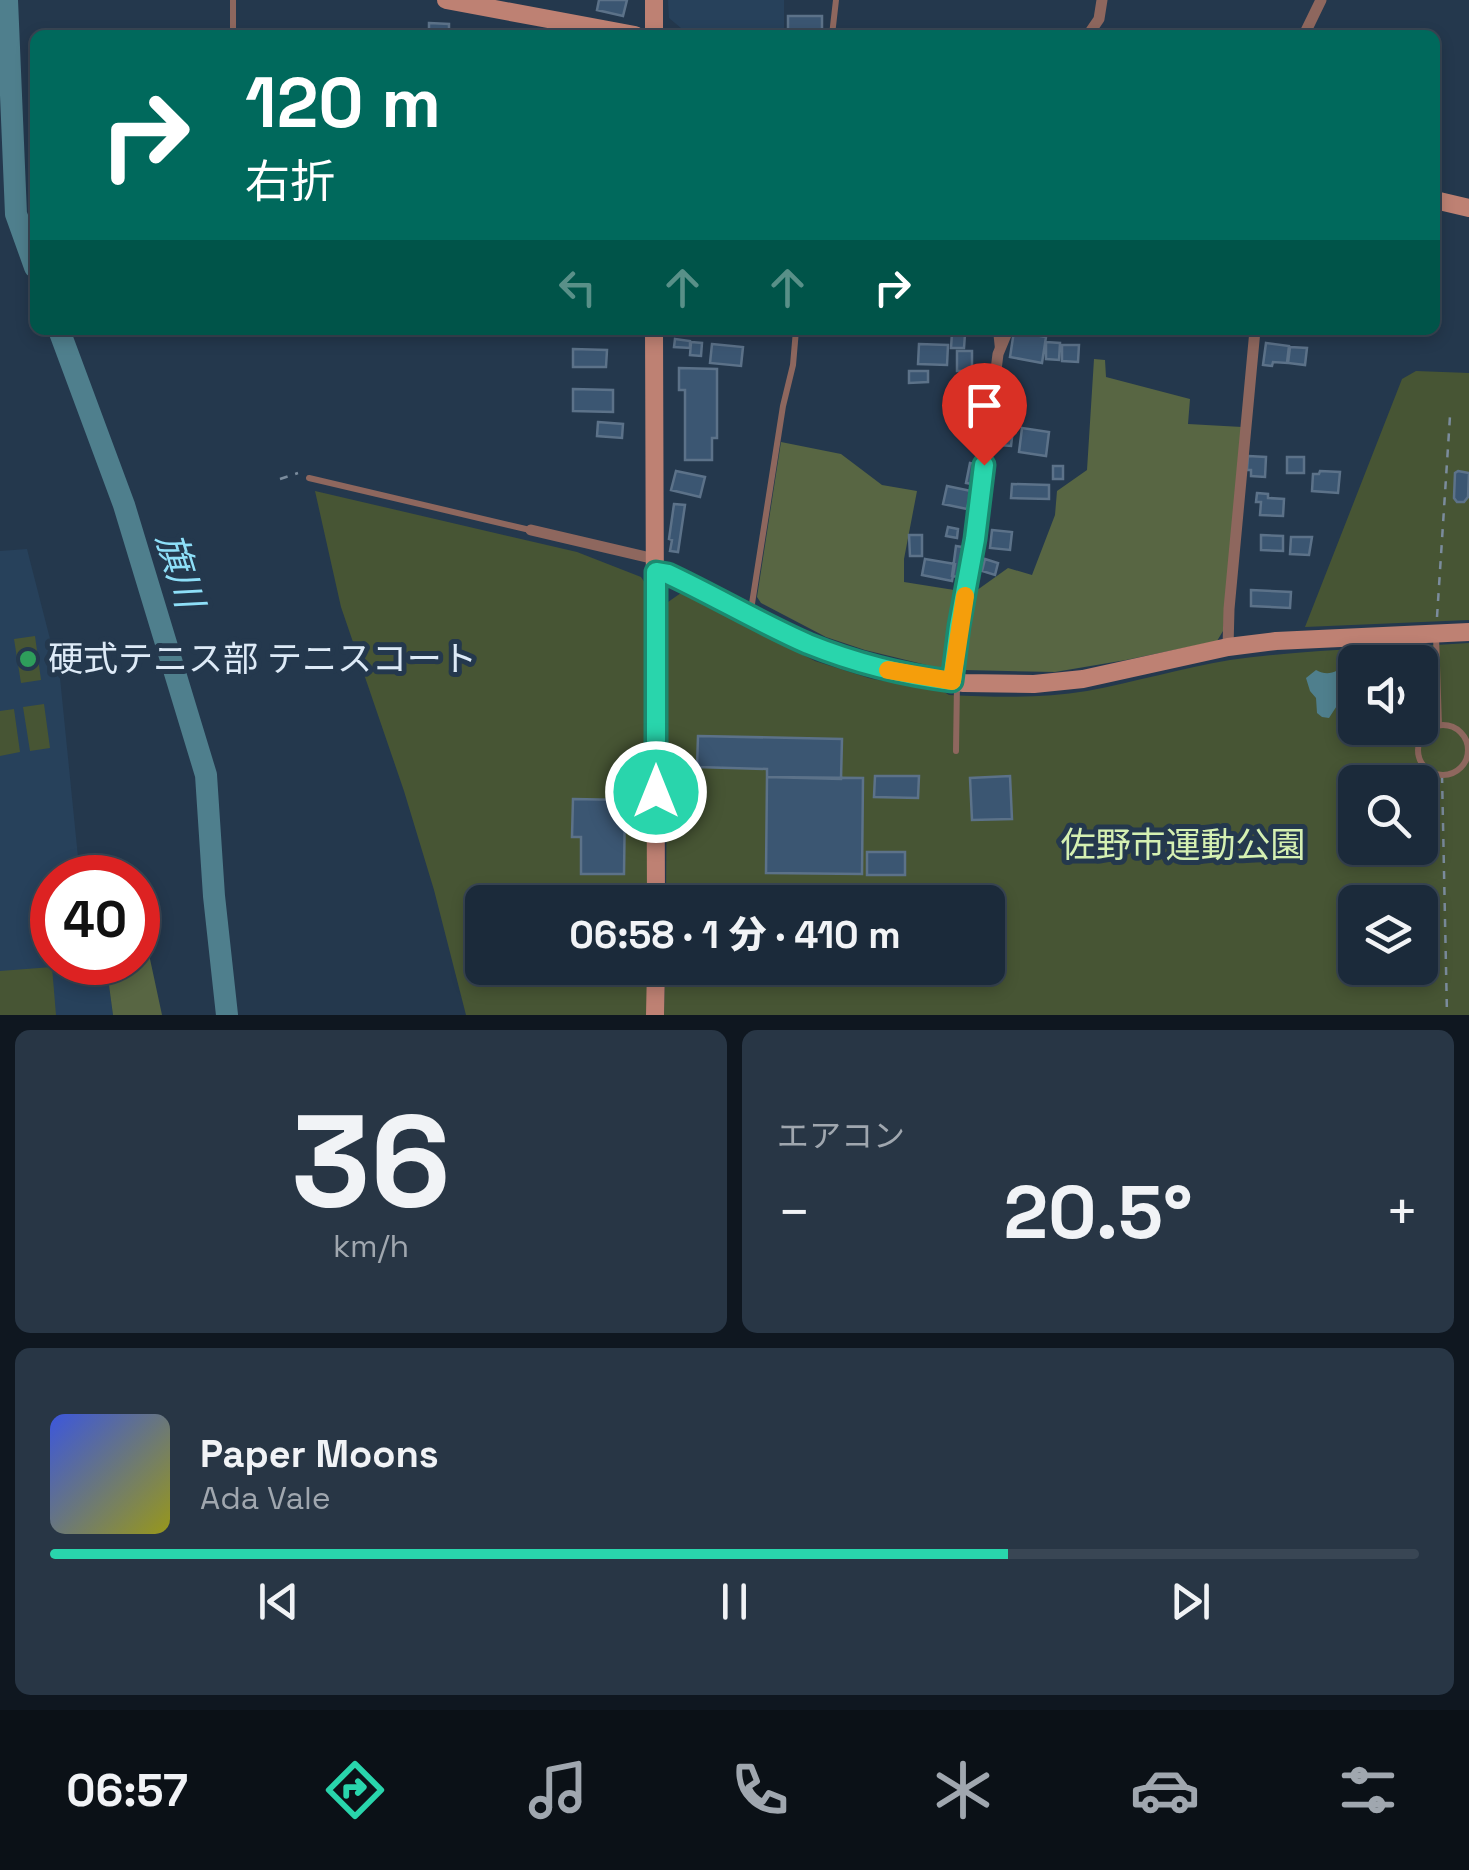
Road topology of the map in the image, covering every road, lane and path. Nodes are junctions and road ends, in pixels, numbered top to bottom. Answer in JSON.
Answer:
{"nodes":[{"id":1,"x":233,"y":0,"type":"edge"},
{"id":2,"x":446,"y":0,"type":"edge"},
{"id":3,"x":654,"y":0,"type":"edge"},
{"id":4,"x":836,"y":0,"type":"edge"},
{"id":5,"x":1102,"y":0,"type":"edge"},
{"id":6,"x":1321,"y":0,"type":"edge"},
{"id":7,"x":233,"y":30,"type":"edge"},
{"id":8,"x":608,"y":30,"type":"edge"},
{"id":9,"x":654,"y":30,"type":"edge"},
{"id":10,"x":833,"y":30,"type":"edge"},
{"id":11,"x":1091,"y":30,"type":"edge"},
{"id":12,"x":1306,"y":30,"type":"edge"},
{"id":13,"x":1440,"y":201,"type":"edge"},
{"id":14,"x":1469,"y":208,"type":"edge"},
{"id":15,"x":654,"y":335,"type":"edge"},
{"id":16,"x":795,"y":335,"type":"edge"},
{"id":17,"x":996,"y":335,"type":"edge"},
{"id":18,"x":1006,"y":335,"type":"edge"},
{"id":19,"x":1255,"y":335,"type":"edge"},
{"id":20,"x":998,"y":354,"type":"junction"},
{"id":21,"x":1450,"y":416,"type":"dead end"},
{"id":22,"x":296,"y":472,"type":"dead end"},
{"id":23,"x":309,"y":478,"type":"dead end"},
{"id":24,"x":280,"y":479,"type":"dead end"},
{"id":25,"x":531,"y":530,"type":"joint"},
{"id":26,"x":656,"y":565,"type":"junction"},
{"id":27,"x":750,"y":616,"type":"junction"},
{"id":28,"x":1469,"y":632,"type":"edge"},
{"id":29,"x":1436,"y":634,"type":"junction"},
{"id":30,"x":1228,"y":647,"type":"junction"},
{"id":31,"x":954,"y":682,"type":"junction"},
{"id":32,"x":1439,"y":724,"type":"junction"},
{"id":33,"x":1468,"y":745,"type":"edge"},
{"id":34,"x":956,"y":750,"type":"dead end"},
{"id":35,"x":1442,"y":775,"type":"junction"},
{"id":36,"x":656,"y":885,"type":"edge"},
{"id":37,"x":656,"y":985,"type":"edge"},
{"id":38,"x":655,"y":1015,"type":"edge"},
{"id":39,"x":1447,"y":1015,"type":"edge"}],
"edges":[{"from":1,"to":7,"type":"lane"},
{"from":2,"to":8,"type":"street"},
{"from":3,"to":9,"type":"street"},
{"from":4,"to":10,"type":"lane"},
{"from":5,"to":11,"type":"street"},
{"from":6,"to":12,"type":"street"},
{"from":13,"to":14,"type":"street"},
{"from":15,"to":26,"type":"street"},
{"from":16,"to":27,"type":"lane"},
{"from":17,"to":20,"type":"lane"},
{"from":18,"to":20,"type":"street"},
{"from":19,"to":30,"type":"street"},
{"from":20,"to":31,"type":"street"},
{"from":21,"to":29,"type":"path"},
{"from":22,"to":24,"type":"path"},
{"from":23,"to":25,"type":"lane"},
{"from":25,"to":26,"type":"street"},
{"from":26,"to":27,"type":"street"},
{"from":26,"to":36,"type":"street"},
{"from":27,"to":31,"type":"street"},
{"from":28,"to":29,"type":"street"},
{"from":29,"to":30,"type":"street"},
{"from":29,"to":32,"type":"lane"},
{"from":30,"to":31,"type":"street"},
{"from":31,"to":34,"type":"lane"},
{"from":32,"to":33,"type":"lane"},
{"from":32,"to":35,"type":"lane"},
{"from":33,"to":35,"type":"lane"},
{"from":35,"to":39,"type":"path"},
{"from":37,"to":38,"type":"street"}]}
